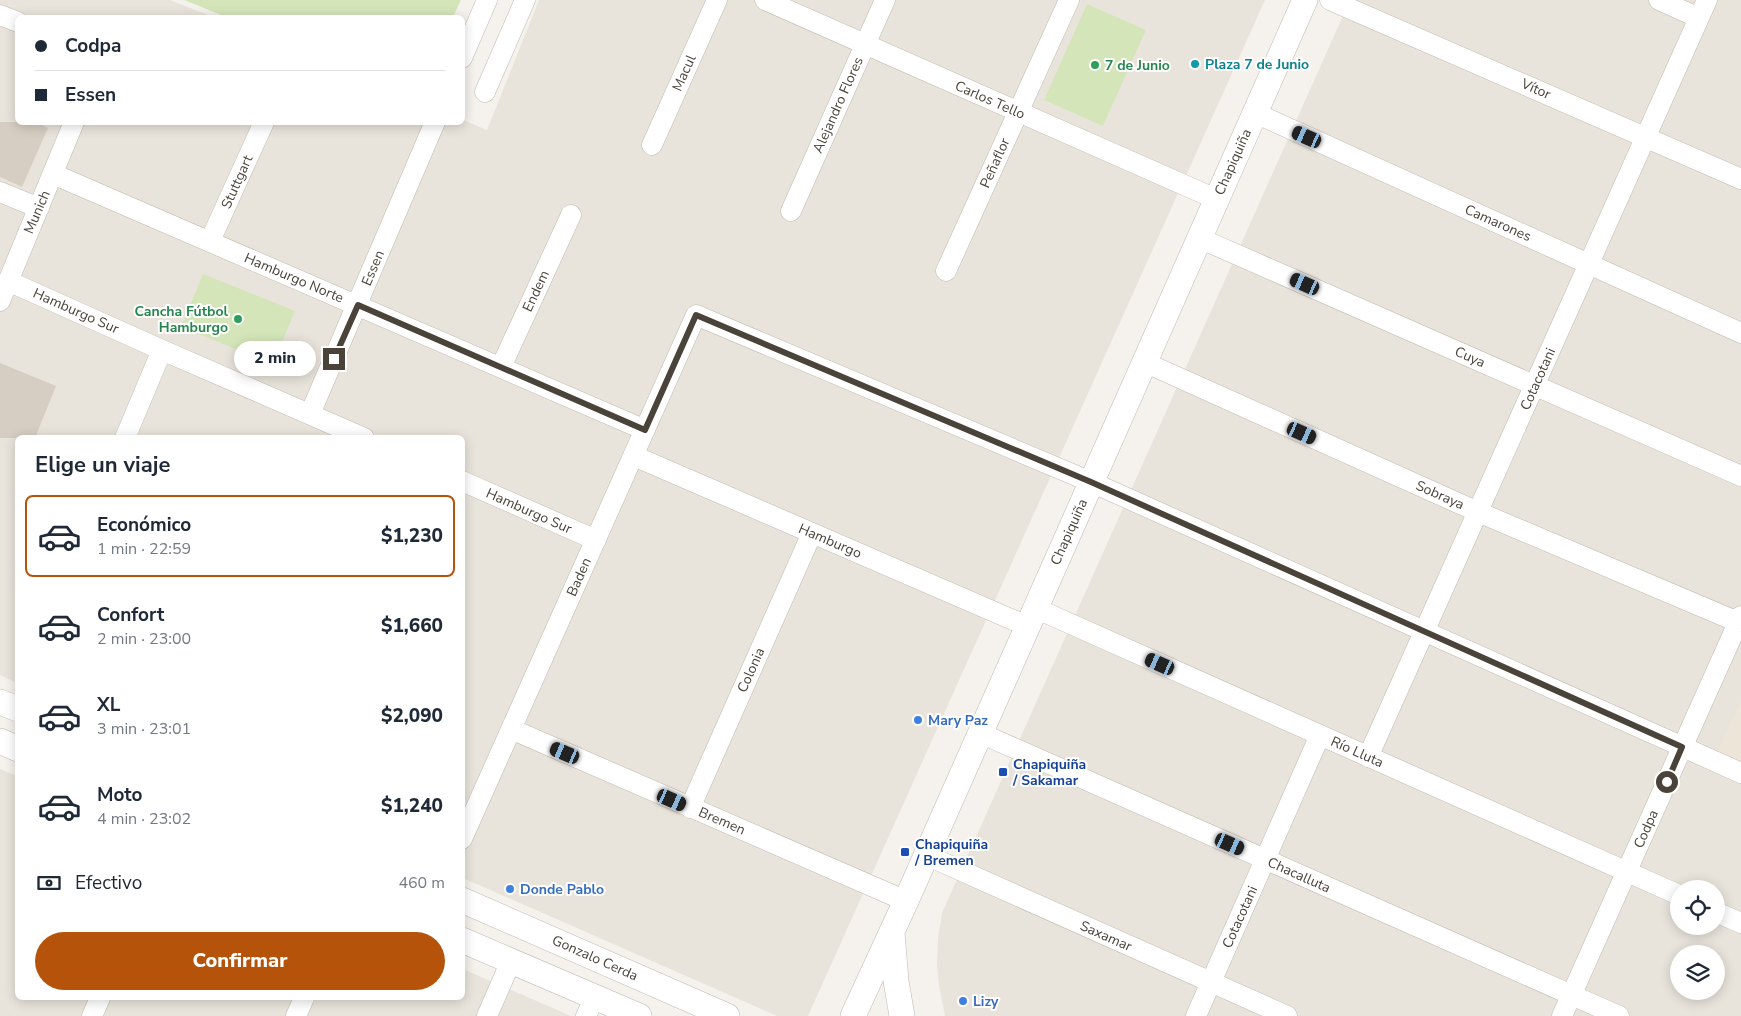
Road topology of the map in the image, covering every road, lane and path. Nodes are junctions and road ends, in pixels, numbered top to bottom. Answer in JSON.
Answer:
{"nodes":[{"id":1,"x":487,"y":0,"type":"edge"},
{"id":2,"x":525,"y":0,"type":"edge"},
{"id":3,"x":717,"y":0,"type":"edge"},
{"id":4,"x":765,"y":0,"type":"edge"},
{"id":5,"x":885,"y":0,"type":"edge"},
{"id":6,"x":1069,"y":0,"type":"edge"},
{"id":7,"x":1304,"y":0,"type":"edge"},
{"id":8,"x":1330,"y":0,"type":"edge"},
{"id":9,"x":1659,"y":0,"type":"edge"},
{"id":10,"x":1703,"y":9,"type":"edge"},
{"id":11,"x":0,"y":15,"type":"edge"},
{"id":12,"x":15,"y":21,"type":"edge"},
{"id":13,"x":865,"y":45,"type":"junction"},
{"id":14,"x":465,"y":51,"type":"edge"},
{"id":15,"x":485,"y":92,"type":"dead end"},
{"id":16,"x":1018,"y":112,"type":"junction"},
{"id":17,"x":1255,"y":113,"type":"junction"},
{"id":18,"x":73,"y":125,"type":"edge"},
{"id":19,"x":263,"y":125,"type":"edge"},
{"id":20,"x":434,"y":125,"type":"edge"},
{"id":21,"x":1646,"y":137,"type":"junction"},
{"id":22,"x":652,"y":145,"type":"dead end"},
{"id":23,"x":53,"y":174,"type":"junction"},
{"id":24,"x":1741,"y":179,"type":"edge"},
{"id":25,"x":0,"y":192,"type":"edge"},
{"id":26,"x":1216,"y":200,"type":"junction"},
{"id":27,"x":39,"y":208,"type":"junction"},
{"id":28,"x":791,"y":211,"type":"dead end"},
{"id":29,"x":571,"y":215,"type":"dead end"},
{"id":30,"x":1199,"y":238,"type":"junction"},
{"id":31,"x":210,"y":241,"type":"junction"},
{"id":32,"x":1589,"y":264,"type":"junction"},
{"id":33,"x":946,"y":271,"type":"dead end"},
{"id":34,"x":8,"y":281,"type":"junction"},
{"id":35,"x":0,"y":301,"type":"edge"},
{"id":36,"x":358,"y":305,"type":"junction"},
{"id":37,"x":1741,"y":333,"type":"edge"},
{"id":38,"x":162,"y":350,"type":"junction"},
{"id":39,"x":1144,"y":362,"type":"junction"},
{"id":40,"x":501,"y":367,"type":"junction"},
{"id":41,"x":1535,"y":385,"type":"junction"},
{"id":42,"x":310,"y":414,"type":"junction"},
{"id":43,"x":645,"y":430,"type":"junction"},
{"id":44,"x":126,"y":435,"type":"edge"},
{"id":45,"x":357,"y":435,"type":"edge"},
{"id":46,"x":634,"y":456,"type":"junction"},
{"id":47,"x":1741,"y":476,"type":"edge"},
{"id":48,"x":465,"y":482,"type":"edge"},
{"id":49,"x":1091,"y":482,"type":"junction"},
{"id":50,"x":1478,"y":512,"type":"junction"},
{"id":51,"x":812,"y":533,"type":"junction"},
{"id":52,"x":596,"y":540,"type":"junction"},
{"id":53,"x":1031,"y":617,"type":"junction"},
{"id":54,"x":1739,"y":619,"type":"edge"},
{"id":55,"x":1424,"y":631,"type":"junction"},
{"id":56,"x":511,"y":729,"type":"junction"},
{"id":57,"x":980,"y":733,"type":"junction"},
{"id":58,"x":1320,"y":735,"type":"junction"},
{"id":59,"x":1682,"y":747,"type":"junction"},
{"id":60,"x":1368,"y":757,"type":"junction"},
{"id":61,"x":1741,"y":773,"type":"edge"},
{"id":62,"x":690,"y":808,"type":"junction"},
{"id":63,"x":465,"y":832,"type":"edge"},
{"id":64,"x":926,"y":855,"type":"junction"},
{"id":65,"x":1265,"y":860,"type":"junction"},
{"id":66,"x":1627,"y":872,"type":"junction"},
{"id":67,"x":1670,"y":891,"type":"edge"},
{"id":68,"x":465,"y":901,"type":"edge"},
{"id":69,"x":906,"y":901,"type":"junction"},
{"id":70,"x":1725,"y":916,"type":"edge"},
{"id":71,"x":1741,"y":923,"type":"edge"},
{"id":72,"x":892,"y":930,"type":"junction"},
{"id":73,"x":465,"y":941,"type":"edge"},
{"id":74,"x":511,"y":961,"type":"junction"},
{"id":75,"x":1211,"y":982,"type":"junction"},
{"id":76,"x":1572,"y":996,"type":"junction"},
{"id":77,"x":99,"y":1000,"type":"edge"},
{"id":78,"x":303,"y":1000,"type":"edge"},
{"id":79,"x":591,"y":1006,"type":"edge"},
{"id":80,"x":92,"y":1016,"type":"edge"},
{"id":81,"x":296,"y":1016,"type":"edge"},
{"id":82,"x":487,"y":1016,"type":"edge"},
{"id":83,"x":639,"y":1016,"type":"edge"},
{"id":84,"x":727,"y":1016,"type":"edge"},
{"id":85,"x":853,"y":1016,"type":"edge"},
{"id":86,"x":903,"y":1016,"type":"edge"},
{"id":87,"x":1196,"y":1016,"type":"edge"},
{"id":88,"x":1287,"y":1016,"type":"edge"},
{"id":89,"x":1562,"y":1016,"type":"edge"},
{"id":90,"x":1619,"y":1016,"type":"edge"}],
"edges":[{"from":1,"to":14,"type":"street"},
{"from":2,"to":15,"type":"street"},
{"from":3,"to":22,"type":"street","name":"Macul"},
{"from":4,"to":13,"type":"street","name":"Carlos Tello"},
{"from":5,"to":13,"type":"street","name":"Alejandro Flores"},
{"from":6,"to":16,"type":"street","name":"Peñaflor"},
{"from":7,"to":17,"type":"street","name":"Chapiquiña"},
{"from":8,"to":21,"type":"street","name":"Vítor"},
{"from":9,"to":10,"type":"street"},
{"from":10,"to":21,"type":"street","name":"Cotacotani"},
{"from":11,"to":12,"type":"street"},
{"from":13,"to":16,"type":"street","name":"Carlos Tello"},
{"from":13,"to":28,"type":"street","name":"Alejandro Flores"},
{"from":16,"to":26,"type":"street","name":"Carlos Tello"},
{"from":16,"to":33,"type":"street","name":"Peñaflor"},
{"from":17,"to":26,"type":"street","name":"Chapiquiña"},
{"from":17,"to":32,"type":"street","name":"Camarones"},
{"from":18,"to":23,"type":"street","name":"Munich"},
{"from":19,"to":31,"type":"street","name":"Stuttgart"},
{"from":20,"to":36,"type":"street","name":"Essen"},
{"from":21,"to":24,"type":"street","name":"Vítor"},
{"from":21,"to":32,"type":"street","name":"Cotacotani"},
{"from":23,"to":27,"type":"street","name":"Munich"},
{"from":23,"to":31,"type":"street","name":"Hamburgo Norte"},
{"from":25,"to":27,"type":"street"},
{"from":26,"to":30,"type":"street","name":"Chapiquiña"},
{"from":27,"to":34,"type":"street","name":"Munich"},
{"from":29,"to":40,"type":"street","name":"Endem"},
{"from":30,"to":39,"type":"street","name":"Chapiquiña"},
{"from":30,"to":41,"type":"street","name":"Cuya"},
{"from":31,"to":36,"type":"street","name":"Hamburgo Norte"},
{"from":32,"to":37,"type":"street","name":"Camarones"},
{"from":32,"to":41,"type":"street","name":"Cotacotani"},
{"from":34,"to":35,"type":"street","name":"Munich"},
{"from":34,"to":38,"type":"street","name":"Hamburgo Sur"},
{"from":36,"to":40,"type":"street","name":"Hamburgo Norte"},
{"from":36,"to":42,"type":"street","name":"Essen"},
{"from":38,"to":42,"type":"street","name":"Hamburgo Sur"},
{"from":38,"to":44,"type":"street"},
{"from":39,"to":49,"type":"street","name":"Chapiquiña"},
{"from":39,"to":50,"type":"street","name":"Sobraya"},
{"from":40,"to":43,"type":"street","name":"Hamburgo Norte"},
{"from":41,"to":47,"type":"street","name":"Cuya"},
{"from":41,"to":50,"type":"street","name":"Cotacotani"},
{"from":42,"to":45,"type":"street","name":"Hamburgo Sur"},
{"from":43,"to":46,"type":"street","name":"Baden"},
{"from":43,"to":49,"type":"street","name":"Baden"},
{"from":46,"to":51,"type":"street","name":"Hamburgo"},
{"from":46,"to":52,"type":"street","name":"Baden"},
{"from":48,"to":52,"type":"street","name":"Hamburgo Sur"},
{"from":49,"to":53,"type":"street","name":"Chapiquiña"},
{"from":49,"to":55,"type":"street"},
{"from":50,"to":54,"type":"street","name":"Sobraya"},
{"from":50,"to":55,"type":"street","name":"Cotacotani"},
{"from":51,"to":53,"type":"street","name":"Hamburgo"},
{"from":51,"to":62,"type":"street","name":"Colonia"},
{"from":52,"to":56,"type":"street","name":"Baden"},
{"from":53,"to":57,"type":"street","name":"Chapiquiña"},
{"from":53,"to":58,"type":"street","name":"Río Lluta"},
{"from":54,"to":59,"type":"street","name":"Codpa"},
{"from":55,"to":59,"type":"street"},
{"from":55,"to":60,"type":"street","name":"Cotacotani"},
{"from":56,"to":62,"type":"street","name":"Bremen"},
{"from":56,"to":63,"type":"street","name":"Baden"},
{"from":57,"to":64,"type":"street","name":"Chapiquiña"},
{"from":57,"to":65,"type":"street","name":"Chacalluta"},
{"from":58,"to":60,"type":"street","name":"Río Lluta"},
{"from":58,"to":65,"type":"street","name":"Cotacotani"},
{"from":59,"to":61,"type":"street"},
{"from":59,"to":66,"type":"street","name":"Codpa"},
{"from":60,"to":66,"type":"street","name":"Río Lluta"},
{"from":62,"to":69,"type":"street","name":"Bremen"},
{"from":64,"to":69,"type":"street","name":"Chapiquiña"},
{"from":64,"to":75,"type":"street","name":"Saxamar"},
{"from":65,"to":75,"type":"street","name":"Cotacotani"},
{"from":65,"to":76,"type":"street","name":"Chacalluta"},
{"from":66,"to":67,"type":"street","name":"Río Lluta"},
{"from":66,"to":76,"type":"street","name":"Codpa"},
{"from":68,"to":84,"type":"street","name":"Gonzalo Cerda"},
{"from":69,"to":72,"type":"street","name":"Chapiquiña"},
{"from":70,"to":71,"type":"street"},
{"from":72,"to":85,"type":"street","name":"Chapiquiña"},
{"from":72,"to":86,"type":"street"},
{"from":73,"to":74,"type":"street"},
{"from":74,"to":79,"type":"street"},
{"from":74,"to":82,"type":"street"},
{"from":75,"to":87,"type":"street","name":"Cotacotani"},
{"from":75,"to":88,"type":"street","name":"Saxamar"},
{"from":76,"to":89,"type":"street","name":"Codpa"},
{"from":76,"to":90,"type":"street","name":"Chacalluta"},
{"from":77,"to":80,"type":"street"},
{"from":78,"to":81,"type":"street"},
{"from":79,"to":83,"type":"street"}]}
